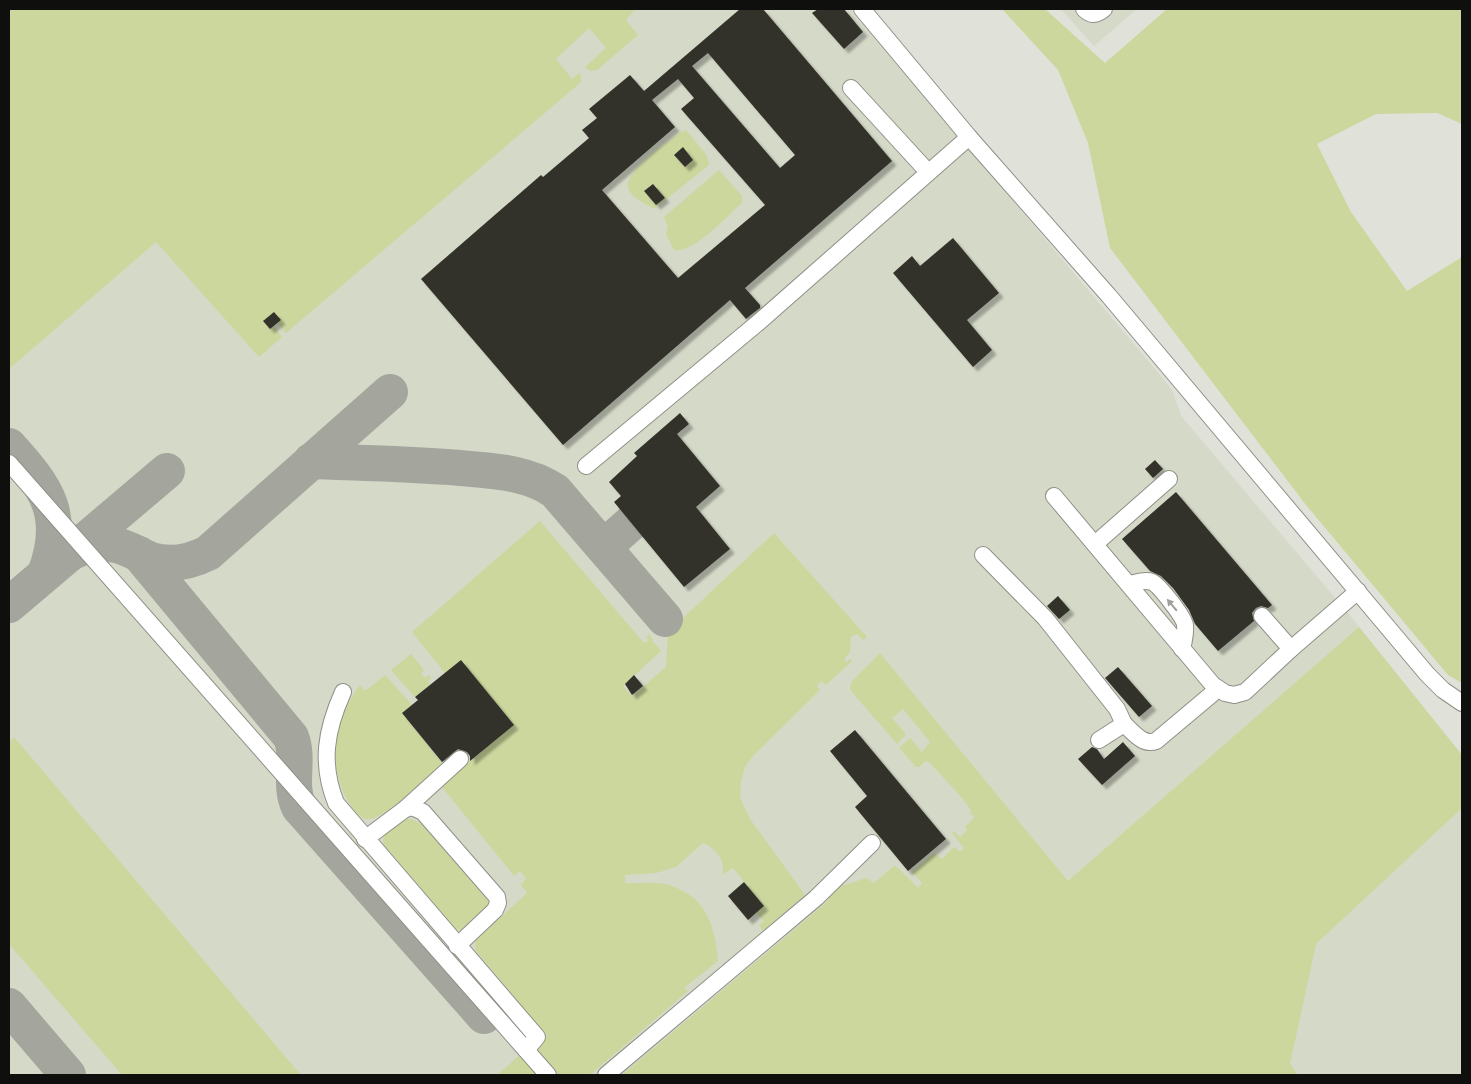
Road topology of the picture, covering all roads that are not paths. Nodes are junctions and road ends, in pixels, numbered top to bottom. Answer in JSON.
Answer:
{"nodes":[{"id":1,"x":862,"y":9,"type":"edge"},
{"id":2,"x":1084,"y":9,"type":"edge"},
{"id":3,"x":1104,"y":9,"type":"edge"},
{"id":4,"x":851,"y":88,"type":"dead end"},
{"id":5,"x":969,"y":137,"type":"junction"},
{"id":6,"x":928,"y":172,"type":"junction"},
{"id":7,"x":9,"y":463,"type":"edge"},
{"id":8,"x":586,"y":466,"type":"dead end"},
{"id":9,"x":1169,"y":479,"type":"dead end"},
{"id":10,"x":1054,"y":496,"type":"dead end"},
{"id":11,"x":1095,"y":544,"type":"junction"},
{"id":12,"x":983,"y":555,"type":"dead end"},
{"id":13,"x":1358,"y":591,"type":"junction"},
{"id":14,"x":1262,"y":616,"type":"dead end"},
{"id":15,"x":1291,"y":649,"type":"junction"},
{"id":16,"x":1217,"y":690,"type":"junction"},
{"id":17,"x":343,"y":692,"type":"dead end"},
{"id":18,"x":1462,"y":703,"type":"edge"},
{"id":19,"x":1124,"y":724,"type":"junction"},
{"id":20,"x":1099,"y":740,"type":"dead end"},
{"id":21,"x":460,"y":759,"type":"dead end"},
{"id":22,"x":423,"y":794,"type":"junction"},
{"id":23,"x":405,"y":809,"type":"junction"},
{"id":24,"x":427,"y":816,"type":"junction"},
{"id":25,"x":365,"y":839,"type":"junction"},
{"id":26,"x":872,"y":843,"type":"dead end"},
{"id":27,"x":457,"y":946,"type":"junction"},
{"id":28,"x":526,"y":1050,"type":"junction"},
{"id":29,"x":548,"y":1075,"type":"edge"},
{"id":30,"x":606,"y":1075,"type":"edge"}],
"edges":[{"from":1,"to":5,"type":"street"},
{"from":2,"to":3,"type":"street"},
{"from":4,"to":6,"type":"street"},
{"from":5,"to":6,"type":"street"},
{"from":5,"to":13,"type":"street"},
{"from":6,"to":8,"type":"street"},
{"from":7,"to":28,"type":"street"},
{"from":9,"to":11,"type":"street"},
{"from":10,"to":11,"type":"street"},
{"from":11,"to":16,"type":"street"},
{"from":12,"to":19,"type":"street"},
{"from":13,"to":15,"type":"street"},
{"from":13,"to":18,"type":"street"},
{"from":14,"to":15,"type":"street"},
{"from":15,"to":16,"type":"street"},
{"from":16,"to":19,"type":"street"},
{"from":17,"to":25,"type":"street"},
{"from":19,"to":20,"type":"street"},
{"from":21,"to":22,"type":"street"},
{"from":22,"to":23,"type":"street"},
{"from":22,"to":24,"type":"street"},
{"from":23,"to":24,"type":"street"},
{"from":23,"to":25,"type":"street"},
{"from":24,"to":27,"type":"street"},
{"from":25,"to":27,"type":"street"},
{"from":26,"to":30,"type":"street"},
{"from":27,"to":28,"type":"street"},
{"from":28,"to":29,"type":"street"}]}
